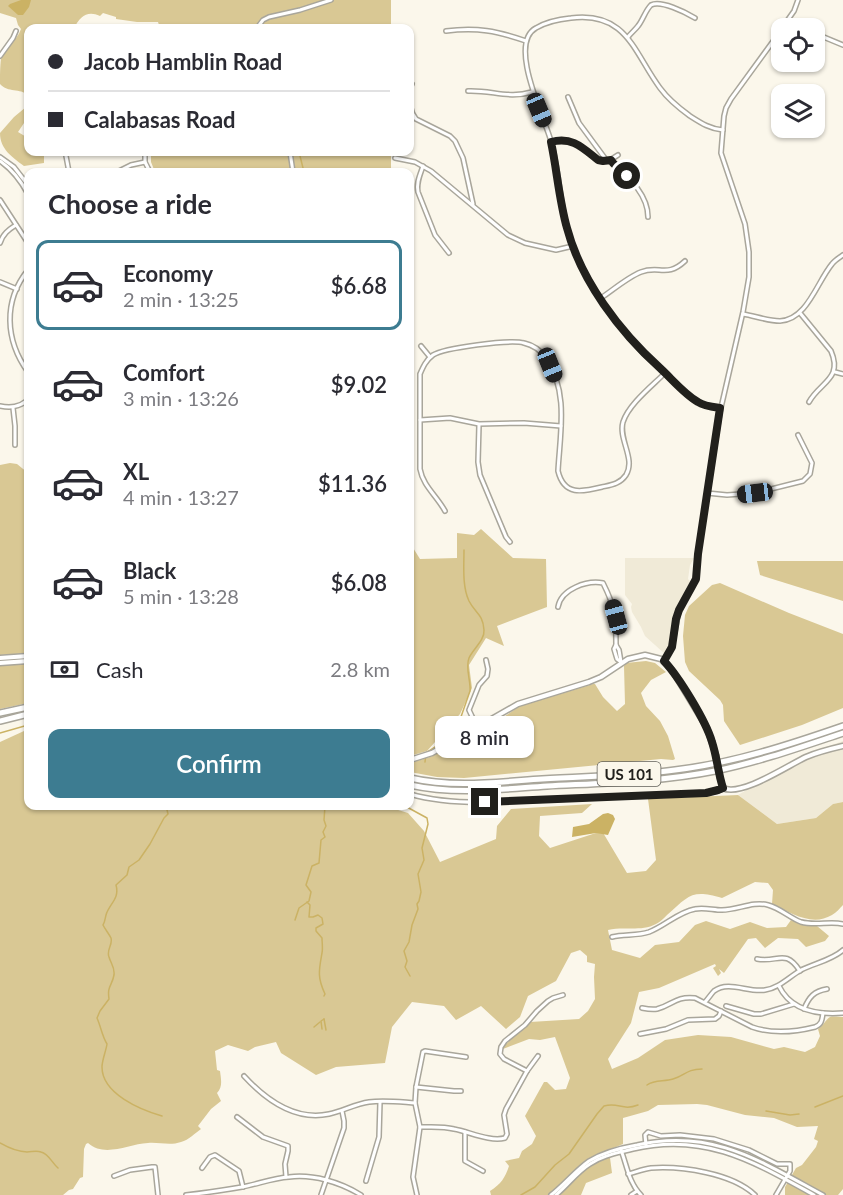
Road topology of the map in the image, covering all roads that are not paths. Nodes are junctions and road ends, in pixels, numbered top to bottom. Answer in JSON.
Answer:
{"nodes":[{"id":1,"x":331,"y":0,"type":"edge"},
{"id":2,"x":798,"y":0,"type":"edge"},
{"id":3,"x":695,"y":18,"type":"dead end"},
{"id":4,"x":789,"y":18,"type":"edge"},
{"id":5,"x":260,"y":24,"type":"edge"},
{"id":6,"x":16,"y":31,"type":"dead end"},
{"id":7,"x":446,"y":32,"type":"dead end"},
{"id":8,"x":628,"y":37,"type":"junction"},
{"id":9,"x":825,"y":38,"type":"edge"},
{"id":10,"x":526,"y":40,"type":"junction"},
{"id":11,"x":771,"y":44,"type":"edge"},
{"id":12,"x":843,"y":45,"type":"edge"},
{"id":13,"x":2,"y":49,"type":"edge"},
{"id":14,"x":0,"y":56,"type":"edge"},
{"id":15,"x":468,"y":91,"type":"dead end"},
{"id":16,"x":532,"y":92,"type":"junction"},
{"id":17,"x":568,"y":97,"type":"dead end"},
{"id":18,"x":414,"y":116,"type":"edge"},
{"id":19,"x":723,"y":130,"type":"junction"},
{"id":20,"x":551,"y":142,"type":"junction"},
{"id":21,"x":618,"y":155,"type":"dead end"},
{"id":22,"x":145,"y":156,"type":"edge"},
{"id":23,"x":0,"y":157,"type":"edge"},
{"id":24,"x":395,"y":158,"type":"dead end"},
{"id":25,"x":609,"y":160,"type":"junction"},
{"id":26,"x":0,"y":162,"type":"edge"},
{"id":27,"x":145,"y":162,"type":"junction"},
{"id":28,"x":423,"y":166,"type":"junction"},
{"id":29,"x":125,"y":168,"type":"edge"},
{"id":30,"x":148,"y":168,"type":"edge"},
{"id":31,"x":24,"y":180,"type":"edge"},
{"id":32,"x":24,"y":186,"type":"edge"},
{"id":33,"x":0,"y":200,"type":"edge"},
{"id":34,"x":473,"y":206,"type":"junction"},
{"id":35,"x":648,"y":217,"type":"dead end"},
{"id":36,"x":16,"y":225,"type":"junction"},
{"id":37,"x":24,"y":237,"type":"edge"},
{"id":38,"x":0,"y":243,"type":"edge"},
{"id":39,"x":573,"y":246,"type":"junction"},
{"id":40,"x":449,"y":254,"type":"dead end"},
{"id":41,"x":843,"y":255,"type":"edge"},
{"id":42,"x":685,"y":261,"type":"dead end"},
{"id":43,"x":24,"y":277,"type":"edge"},
{"id":44,"x":0,"y":282,"type":"edge"},
{"id":45,"x":17,"y":289,"type":"junction"},
{"id":46,"x":601,"y":298,"type":"junction"},
{"id":47,"x":800,"y":313,"type":"junction"},
{"id":48,"x":743,"y":314,"type":"junction"},
{"id":49,"x":421,"y":346,"type":"dead end"},
{"id":50,"x":430,"y":357,"type":"junction"},
{"id":51,"x":24,"y":366,"type":"edge"},
{"id":52,"x":835,"y":372,"type":"junction"},
{"id":53,"x":665,"y":373,"type":"junction"},
{"id":54,"x":843,"y":374,"type":"edge"},
{"id":55,"x":809,"y":402,"type":"dead end"},
{"id":56,"x":24,"y":403,"type":"edge"},
{"id":57,"x":0,"y":406,"type":"edge"},
{"id":58,"x":13,"y":408,"type":"junction"},
{"id":59,"x":720,"y":408,"type":"junction"},
{"id":60,"x":420,"y":420,"type":"junction"},
{"id":61,"x":479,"y":424,"type":"junction"},
{"id":62,"x":561,"y":426,"type":"junction"},
{"id":63,"x":798,"y":435,"type":"dead end"},
{"id":64,"x":15,"y":445,"type":"dead end"},
{"id":65,"x":707,"y":492,"type":"junction"},
{"id":66,"x":445,"y":511,"type":"dead end"},
{"id":67,"x":510,"y":542,"type":"dead end"},
{"id":68,"x":558,"y":607,"type":"dead end"},
{"id":69,"x":24,"y":656,"type":"edge"},
{"id":70,"x":0,"y":658,"type":"edge"},
{"id":71,"x":486,"y":660,"type":"dead end"},
{"id":72,"x":664,"y":661,"type":"junction"},
{"id":73,"x":24,"y":662,"type":"edge"},
{"id":74,"x":621,"y":662,"type":"junction"},
{"id":75,"x":0,"y":663,"type":"edge"},
{"id":76,"x":24,"y":708,"type":"edge"},
{"id":77,"x":0,"y":713,"type":"edge"},
{"id":78,"x":24,"y":715,"type":"edge"},
{"id":79,"x":0,"y":721,"type":"edge"},
{"id":80,"x":843,"y":726,"type":"edge"},
{"id":81,"x":477,"y":727,"type":"junction"},
{"id":82,"x":843,"y":733,"type":"edge"},
{"id":83,"x":843,"y":746,"type":"edge"},
{"id":84,"x":414,"y":759,"type":"edge"},
{"id":85,"x":414,"y":779,"type":"edge"},
{"id":86,"x":414,"y":786,"type":"edge"},
{"id":87,"x":723,"y":788,"type":"junction"},
{"id":88,"x":414,"y":795,"type":"edge"},
{"id":89,"x":843,"y":924,"type":"edge"},
{"id":90,"x":612,"y":937,"type":"dead end"},
{"id":91,"x":843,"y":950,"type":"edge"},
{"id":92,"x":756,"y":959,"type":"dead end"},
{"id":93,"x":800,"y":971,"type":"junction"},
{"id":94,"x":779,"y":986,"type":"junction"},
{"id":95,"x":827,"y":989,"type":"dead end"},
{"id":96,"x":563,"y":995,"type":"dead end"},
{"id":97,"x":705,"y":1002,"type":"junction"},
{"id":98,"x":794,"y":1004,"type":"junction"},
{"id":99,"x":726,"y":1006,"type":"dead end"},
{"id":100,"x":642,"y":1008,"type":"dead end"},
{"id":101,"x":804,"y":1009,"type":"junction"},
{"id":102,"x":722,"y":1011,"type":"junction"},
{"id":103,"x":823,"y":1013,"type":"junction"},
{"id":104,"x":843,"y":1014,"type":"edge"},
{"id":105,"x":640,"y":1034,"type":"dead end"},
{"id":106,"x":538,"y":1056,"type":"dead end"},
{"id":107,"x":466,"y":1057,"type":"dead end"},
{"id":108,"x":527,"y":1071,"type":"junction"},
{"id":109,"x":244,"y":1076,"type":"dead end"},
{"id":110,"x":416,"y":1087,"type":"junction"},
{"id":111,"x":461,"y":1091,"type":"dead end"},
{"id":112,"x":380,"y":1102,"type":"junction"},
{"id":113,"x":415,"y":1102,"type":"junction"},
{"id":114,"x":342,"y":1110,"type":"junction"},
{"id":115,"x":237,"y":1117,"type":"dead end"},
{"id":116,"x":420,"y":1127,"type":"junction"},
{"id":117,"x":465,"y":1132,"type":"junction"},
{"id":118,"x":646,"y":1144,"type":"junction"},
{"id":119,"x":621,"y":1150,"type":"junction"},
{"id":120,"x":202,"y":1168,"type":"dead end"},
{"id":121,"x":483,"y":1171,"type":"dead end"},
{"id":122,"x":628,"y":1174,"type":"junction"},
{"id":123,"x":114,"y":1176,"type":"dead end"},
{"id":124,"x":286,"y":1177,"type":"junction"},
{"id":125,"x":786,"y":1177,"type":"junction"},
{"id":126,"x":327,"y":1181,"type":"junction"},
{"id":127,"x":366,"y":1181,"type":"dead end"},
{"id":128,"x":243,"y":1186,"type":"junction"},
{"id":129,"x":637,"y":1191,"type":"junction"},
{"id":130,"x":206,"y":1194,"type":"edge"},
{"id":131,"x":158,"y":1195,"type":"edge"},
{"id":132,"x":186,"y":1195,"type":"edge"},
{"id":133,"x":321,"y":1195,"type":"edge"},
{"id":134,"x":361,"y":1195,"type":"edge"},
{"id":135,"x":417,"y":1195,"type":"edge"},
{"id":136,"x":551,"y":1195,"type":"edge"},
{"id":137,"x":556,"y":1195,"type":"edge"},
{"id":138,"x":631,"y":1195,"type":"edge"},
{"id":139,"x":641,"y":1195,"type":"edge"},
{"id":140,"x":755,"y":1195,"type":"edge"},
{"id":141,"x":776,"y":1195,"type":"edge"},
{"id":142,"x":814,"y":1195,"type":"edge"},
{"id":143,"x":823,"y":1195,"type":"edge"}],
"edges":[{"from":1,"to":5,"type":"street"},
{"from":2,"to":4,"type":"street"},
{"from":3,"to":8,"type":"street"},
{"from":6,"to":13,"type":"street"},
{"from":7,"to":10,"type":"street"},
{"from":8,"to":10,"type":"street"},
{"from":8,"to":19,"type":"street"},
{"from":9,"to":12,"type":"street"},
{"from":10,"to":16,"type":"street"},
{"from":11,"to":19,"type":"street"},
{"from":13,"to":14,"type":"street"},
{"from":15,"to":16,"type":"street"},
{"from":16,"to":20,"type":"street"},
{"from":17,"to":25,"type":"street"},
{"from":18,"to":34,"type":"street"},
{"from":19,"to":48,"type":"street"},
{"from":20,"to":25,"type":"street"},
{"from":20,"to":39,"type":"street"},
{"from":21,"to":25,"type":"street"},
{"from":22,"to":27,"type":"street"},
{"from":23,"to":31,"type":"street"},
{"from":24,"to":28,"type":"street"},
{"from":25,"to":35,"type":"street"},
{"from":26,"to":32,"type":"street"},
{"from":27,"to":29,"type":"street"},
{"from":27,"to":30,"type":"street"},
{"from":28,"to":34,"type":"street"},
{"from":28,"to":40,"type":"street"},
{"from":33,"to":36,"type":"street"},
{"from":34,"to":39,"type":"street"},
{"from":36,"to":37,"type":"street"},
{"from":36,"to":38,"type":"street"},
{"from":39,"to":46,"type":"street"},
{"from":41,"to":47,"type":"street"},
{"from":42,"to":46,"type":"street"},
{"from":43,"to":45,"type":"street"},
{"from":44,"to":45,"type":"street"},
{"from":45,"to":51,"type":"street"},
{"from":46,"to":53,"type":"street"},
{"from":47,"to":48,"type":"street"},
{"from":47,"to":52,"type":"street"},
{"from":48,"to":59,"type":"street"},
{"from":49,"to":50,"type":"street"},
{"from":50,"to":60,"type":"street"},
{"from":50,"to":62,"type":"street"},
{"from":52,"to":54,"type":"street"},
{"from":52,"to":55,"type":"street"},
{"from":53,"to":59,"type":"street"},
{"from":53,"to":62,"type":"street"},
{"from":56,"to":58,"type":"street"},
{"from":57,"to":58,"type":"street"},
{"from":58,"to":64,"type":"street"},
{"from":59,"to":65,"type":"street"},
{"from":60,"to":61,"type":"street"},
{"from":60,"to":66,"type":"street"},
{"from":61,"to":62,"type":"street"},
{"from":61,"to":67,"type":"street"},
{"from":63,"to":65,"type":"street"},
{"from":65,"to":72,"type":"street"},
{"from":68,"to":74,"type":"street"},
{"from":69,"to":70,"type":"main road"},
{"from":71,"to":81,"type":"street"},
{"from":72,"to":74,"type":"main road"},
{"from":72,"to":87,"type":"main road","bridge":true},
{"from":73,"to":75,"type":"main road"},
{"from":74,"to":81,"type":"main road"},
{"from":76,"to":77,"type":"highway"},
{"from":78,"to":79,"type":"highway"},
{"from":80,"to":85,"type":"highway","number":"US 101"},
{"from":81,"to":84,"type":"main road"},
{"from":82,"to":86,"type":"highway","number":"US 101"},
{"from":83,"to":87,"type":"main road"},
{"from":87,"to":88,"type":"street"},
{"from":89,"to":90,"type":"street"},
{"from":91,"to":93,"type":"street"},
{"from":92,"to":93,"type":"street"},
{"from":93,"to":94,"type":"street"},
{"from":94,"to":97,"type":"street"},
{"from":94,"to":98,"type":"street"},
{"from":95,"to":101,"type":"street"},
{"from":96,"to":108,"type":"street"},
{"from":97,"to":100,"type":"street"},
{"from":97,"to":102,"type":"street"},
{"from":98,"to":99,"type":"street"},
{"from":98,"to":101,"type":"street"},
{"from":101,"to":103,"type":"street"},
{"from":102,"to":103,"type":"street"},
{"from":102,"to":105,"type":"street"},
{"from":103,"to":104,"type":"street"},
{"from":106,"to":108,"type":"street"},
{"from":107,"to":110,"type":"street"},
{"from":108,"to":117,"type":"street"},
{"from":109,"to":114,"type":"street"},
{"from":110,"to":111,"type":"street"},
{"from":110,"to":113,"type":"street"},
{"from":112,"to":113,"type":"street"},
{"from":112,"to":114,"type":"street"},
{"from":112,"to":127,"type":"street"},
{"from":113,"to":116,"type":"street"},
{"from":114,"to":126,"type":"street"},
{"from":115,"to":124,"type":"street"},
{"from":116,"to":117,"type":"street"},
{"from":116,"to":135,"type":"street"},
{"from":117,"to":121,"type":"street"},
{"from":118,"to":119,"type":"street"},
{"from":118,"to":125,"type":"street"},
{"from":118,"to":125,"type":"street"},
{"from":119,"to":122,"type":"street"},
{"from":119,"to":136,"type":"street"},
{"from":119,"to":137,"type":"street"},
{"from":120,"to":128,"type":"street"},
{"from":122,"to":129,"type":"street"},
{"from":122,"to":140,"type":"street"},
{"from":123,"to":131,"type":"street"},
{"from":124,"to":126,"type":"street"},
{"from":124,"to":128,"type":"street"},
{"from":125,"to":141,"type":"street"},
{"from":125,"to":142,"type":"street"},
{"from":125,"to":143,"type":"street"},
{"from":126,"to":133,"type":"street"},
{"from":126,"to":134,"type":"street"},
{"from":128,"to":130,"type":"street"},
{"from":129,"to":138,"type":"street"},
{"from":129,"to":139,"type":"street"},
{"from":130,"to":132,"type":"street"}]}
